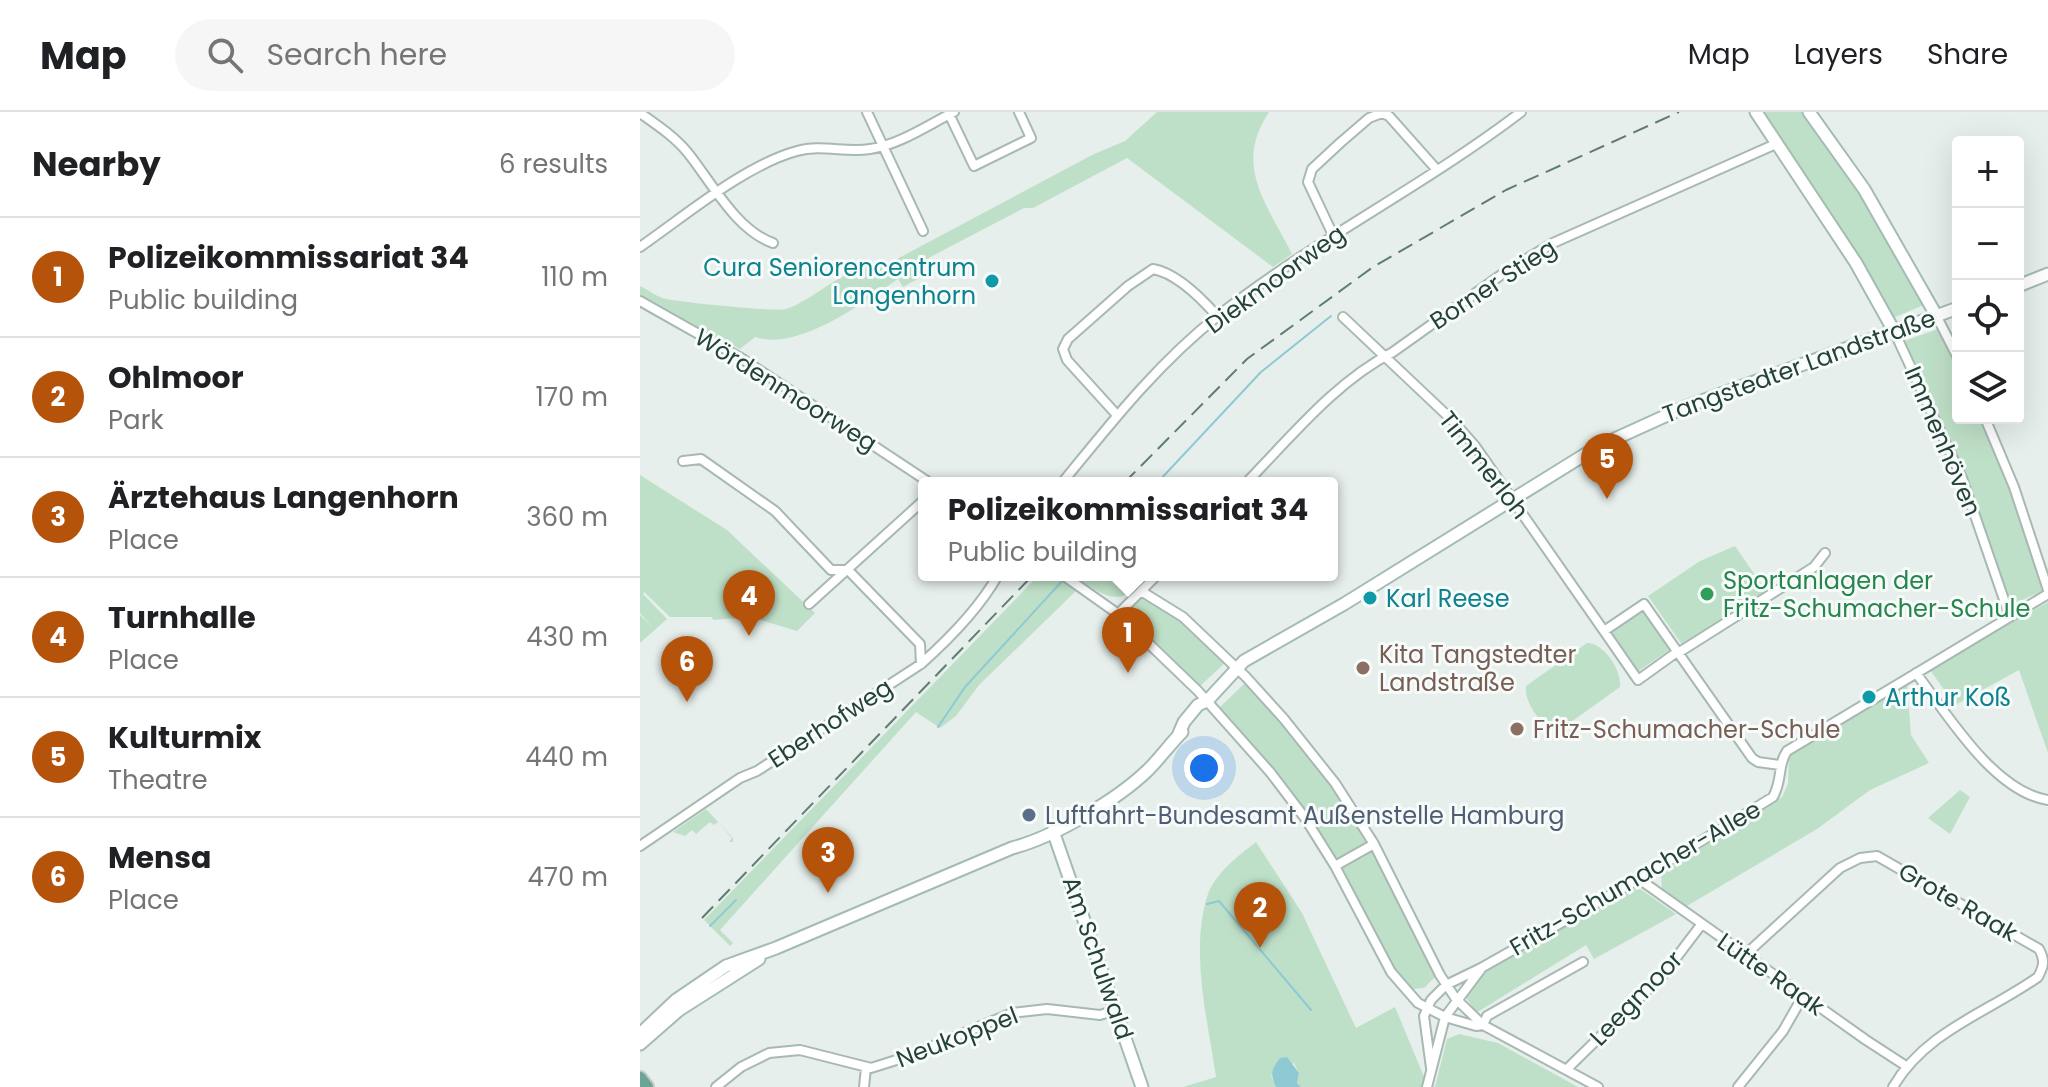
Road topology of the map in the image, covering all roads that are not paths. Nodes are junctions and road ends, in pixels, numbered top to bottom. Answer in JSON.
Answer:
{"nodes":[{"id":1,"x":867,"y":112,"type":"edge"},
{"id":2,"x":1019,"y":112,"type":"edge"},
{"id":3,"x":1521,"y":112,"type":"edge"},
{"id":4,"x":1756,"y":112,"type":"edge"},
{"id":5,"x":1809,"y":112,"type":"edge"},
{"id":6,"x":640,"y":113,"type":"edge"},
{"id":7,"x":951,"y":113,"type":"edge"},
{"id":8,"x":1778,"y":143,"type":"junction"},
{"id":9,"x":882,"y":146,"type":"junction"},
{"id":10,"x":1437,"y":170,"type":"junction"},
{"id":11,"x":719,"y":192,"type":"junction"},
{"id":12,"x":923,"y":231,"type":"dead end"},
{"id":13,"x":1333,"y":235,"type":"junction"},
{"id":14,"x":773,"y":243,"type":"dead end"},
{"id":15,"x":640,"y":247,"type":"edge"},
{"id":16,"x":2048,"y":274,"type":"edge"},
{"id":17,"x":2024,"y":284,"type":"edge"},
{"id":18,"x":640,"y":301,"type":"edge"},
{"id":19,"x":1952,"y":310,"type":"edge"},
{"id":20,"x":1936,"y":315,"type":"junction"},
{"id":21,"x":1217,"y":316,"type":"junction"},
{"id":22,"x":1343,"y":317,"type":"dead end"},
{"id":23,"x":1894,"y":331,"type":"junction"},
{"id":24,"x":1955,"y":352,"type":"edge"},
{"id":25,"x":1385,"y":356,"type":"junction"},
{"id":26,"x":1116,"y":414,"type":"junction"},
{"id":27,"x":1988,"y":424,"type":"edge"},
{"id":28,"x":683,"y":461,"type":"dead end"},
{"id":29,"x":921,"y":477,"type":"edge"},
{"id":30,"x":1067,"y":477,"type":"edge"},
{"id":31,"x":1252,"y":477,"type":"edge"},
{"id":32,"x":1513,"y":498,"type":"junction"},
{"id":33,"x":918,"y":506,"type":"edge"},
{"id":34,"x":1825,"y":553,"type":"dead end"},
{"id":35,"x":848,"y":570,"type":"junction"},
{"id":36,"x":994,"y":581,"type":"edge"},
{"id":37,"x":1072,"y":581,"type":"edge"},
{"id":38,"x":1151,"y":581,"type":"edge"},
{"id":39,"x":1141,"y":591,"type":"junction"},
{"id":40,"x":2048,"y":592,"type":"edge"},
{"id":41,"x":809,"y":604,"type":"dead end"},
{"id":42,"x":1118,"y":614,"type":"junction"},
{"id":43,"x":2010,"y":617,"type":"junction"},
{"id":44,"x":1604,"y":631,"type":"junction"},
{"id":45,"x":920,"y":644,"type":"junction"},
{"id":46,"x":943,"y":645,"type":"junction"},
{"id":47,"x":1678,"y":652,"type":"junction"},
{"id":48,"x":921,"y":664,"type":"junction"},
{"id":49,"x":1238,"y":670,"type":"junction"},
{"id":50,"x":1916,"y":673,"type":"junction"},
{"id":51,"x":1207,"y":701,"type":"junction"},
{"id":52,"x":1780,"y":765,"type":"junction"},
{"id":53,"x":2048,"y":800,"type":"edge"},
{"id":54,"x":1053,"y":831,"type":"junction"},
{"id":55,"x":1374,"y":844,"type":"junction"},
{"id":56,"x":640,"y":846,"type":"edge"},
{"id":57,"x":1335,"y":866,"type":"junction"},
{"id":58,"x":1639,"y":879,"type":"junction"},
{"id":59,"x":1701,"y":925,"type":"junction"},
{"id":60,"x":776,"y":948,"type":"junction"},
{"id":61,"x":1745,"y":955,"type":"junction"},
{"id":62,"x":1583,"y":962,"type":"dead end"},
{"id":63,"x":1481,"y":968,"type":"junction"},
{"id":64,"x":1451,"y":996,"type":"junction"},
{"id":65,"x":1803,"y":996,"type":"junction"},
{"id":66,"x":1426,"y":1008,"type":"junction"},
{"id":67,"x":1116,"y":1010,"type":"junction"},
{"id":68,"x":1445,"y":1017,"type":"junction"},
{"id":69,"x":1483,"y":1025,"type":"junction"},
{"id":70,"x":640,"y":1034,"type":"edge"},
{"id":71,"x":640,"y":1044,"type":"edge"},
{"id":72,"x":1906,"y":1066,"type":"junction"},
{"id":73,"x":866,"y":1068,"type":"junction"},
{"id":74,"x":1431,"y":1068,"type":"junction"},
{"id":75,"x":1567,"y":1069,"type":"junction"},
{"id":76,"x":640,"y":1078,"type":"edge"},
{"id":77,"x":647,"y":1087,"type":"edge"},
{"id":78,"x":716,"y":1087,"type":"edge"},
{"id":79,"x":864,"y":1087,"type":"edge"},
{"id":80,"x":1142,"y":1087,"type":"edge"},
{"id":81,"x":1427,"y":1087,"type":"edge"},
{"id":82,"x":1598,"y":1087,"type":"edge"},
{"id":83,"x":1738,"y":1087,"type":"edge"},
{"id":84,"x":1893,"y":1087,"type":"edge"}],
"edges":[{"from":1,"to":9,"type":"street"},
{"from":2,"to":7,"type":"street"},
{"from":3,"to":10,"type":"street","name":"Diekmoorweg"},
{"from":4,"to":8,"type":"street","name":"Immenhöven"},
{"from":5,"to":20,"type":"street","name":"Immenhöven"},
{"from":6,"to":11,"type":"street"},
{"from":7,"to":9,"type":"street"},
{"from":8,"to":23,"type":"street","name":"Immenhöven"},
{"from":8,"to":25,"type":"street","name":"Borner Stieg"},
{"from":9,"to":11,"type":"street"},
{"from":9,"to":12,"type":"street"},
{"from":10,"to":13,"type":"street","name":"Diekmoorweg"},
{"from":10,"to":13,"type":"street"},
{"from":11,"to":14,"type":"street"},
{"from":11,"to":15,"type":"street"},
{"from":13,"to":21,"type":"street","name":"Diekmoorweg"},
{"from":16,"to":17,"type":"street"},
{"from":18,"to":29,"type":"street","name":"Wördenmoorweg"},
{"from":19,"to":20,"type":"street","name":"Tangstedter Landstraße"},
{"from":20,"to":23,"type":"street","name":"Tangstedter Landstraße"},
{"from":20,"to":24,"type":"street","name":"Immenhöven"},
{"from":21,"to":26,"type":"street","name":"Diekmoorweg"},
{"from":21,"to":26,"type":"street"},
{"from":22,"to":25,"type":"street","name":"Timmerloh"},
{"from":23,"to":32,"type":"street","name":"Tangstedter Landstraße"},
{"from":23,"to":43,"type":"street","name":"Immenhöven"},
{"from":25,"to":31,"type":"street","name":"Borner Stieg"},
{"from":25,"to":32,"type":"street","name":"Timmerloh"},
{"from":26,"to":30,"type":"street","name":"Diekmoorweg"},
{"from":27,"to":40,"type":"street","name":"Immenhöven"},
{"from":28,"to":35,"type":"street"},
{"from":32,"to":44,"type":"street","name":"Timmerloh"},
{"from":32,"to":49,"type":"street","name":"Tangstedter Landstraße"},
{"from":33,"to":35,"type":"street"},
{"from":34,"to":47,"type":"street","name":"Timmerloh"},
{"from":35,"to":41,"type":"street"},
{"from":35,"to":45,"type":"street"},
{"from":36,"to":46,"type":"street","name":"Eberhofweg"},
{"from":37,"to":42,"type":"street"},
{"from":38,"to":39,"type":"street"},
{"from":39,"to":42,"type":"street"},
{"from":39,"to":49,"type":"street"},
{"from":40,"to":43,"type":"street","name":"Fritz-Schumacher-Allee"},
{"from":42,"to":51,"type":"street"},
{"from":43,"to":50,"type":"street","name":"Fritz-Schumacher-Allee"},
{"from":44,"to":47,"type":"street"},
{"from":44,"to":47,"type":"street","name":"Timmerloh"},
{"from":45,"to":46,"type":"street"},
{"from":45,"to":48,"type":"street"},
{"from":46,"to":48,"type":"street","name":"Eberhofweg"},
{"from":47,"to":52,"type":"street"},
{"from":48,"to":56,"type":"street","name":"Eberhofweg"},
{"from":49,"to":51,"type":"street","name":"Tangstedter Landstraße"},
{"from":49,"to":55,"type":"street"},
{"from":50,"to":52,"type":"street","name":"Fritz-Schumacher-Allee"},
{"from":50,"to":53,"type":"street"},
{"from":51,"to":54,"type":"street","name":"Tangstedter Landstraße"},
{"from":51,"to":57,"type":"street"},
{"from":52,"to":58,"type":"street","name":"Fritz-Schumacher-Allee"},
{"from":54,"to":60,"type":"street","name":"Tangstedter Landstraße"},
{"from":54,"to":67,"type":"street","name":"Am Schulwald"},
{"from":55,"to":57,"type":"street"},
{"from":55,"to":64,"type":"street"},
{"from":57,"to":66,"type":"street"},
{"from":58,"to":59,"type":"street","name":"Lütte Raak"},
{"from":58,"to":63,"type":"street","name":"Fritz-Schumacher-Allee"},
{"from":59,"to":61,"type":"street","name":"Lütte Raak"},
{"from":59,"to":75,"type":"street","name":"Leegmoor"},
{"from":60,"to":70,"type":"street","name":"Tangstedter Landstraße"},
{"from":60,"to":71,"type":"street","name":"Tangstedter Landstraße"},
{"from":61,"to":65,"type":"street","name":"Lütte Raak"},
{"from":61,"to":72,"type":"street","name":"Grote Raak"},
{"from":62,"to":69,"type":"street","name":"Fritz-Schumacher-Allee"},
{"from":63,"to":64,"type":"street","name":"Fritz-Schumacher-Allee"},
{"from":63,"to":64,"type":"street","name":"Fritz-Schumacher-Allee"},
{"from":64,"to":66,"type":"street","name":"Fritz-Schumacher-Allee"},
{"from":64,"to":68,"type":"street"},
{"from":64,"to":69,"type":"street"},
{"from":65,"to":72,"type":"street","name":"Lütte Raak"},
{"from":65,"to":83,"type":"street"},
{"from":66,"to":68,"type":"street"},
{"from":66,"to":74,"type":"street"},
{"from":67,"to":73,"type":"street","name":"Neukoppel"},
{"from":67,"to":80,"type":"street","name":"Am Schulwald"},
{"from":68,"to":69,"type":"street"},
{"from":68,"to":74,"type":"street"},
{"from":69,"to":75,"type":"street"},
{"from":72,"to":84,"type":"street","name":"Grote Raak"},
{"from":73,"to":78,"type":"street","name":"Neukoppel"},
{"from":73,"to":79,"type":"street"},
{"from":74,"to":81,"type":"street"},
{"from":75,"to":82,"type":"street"},
{"from":76,"to":77,"type":"main road"}]}
